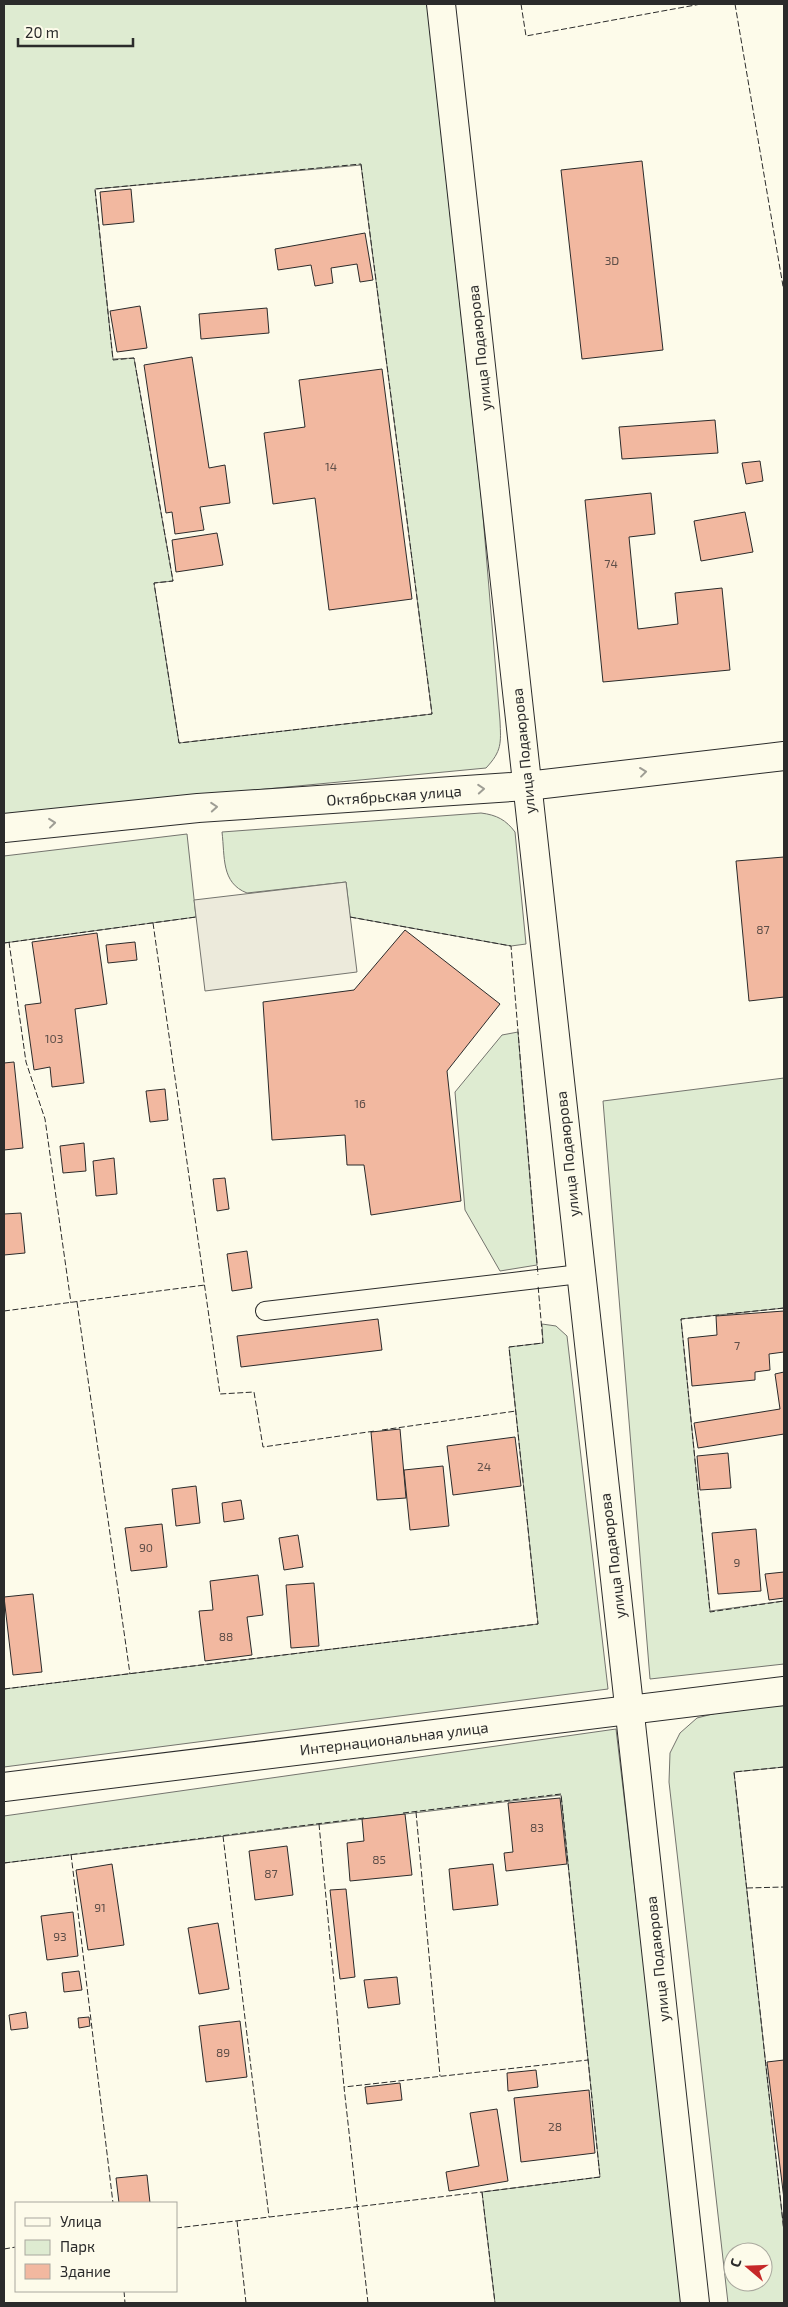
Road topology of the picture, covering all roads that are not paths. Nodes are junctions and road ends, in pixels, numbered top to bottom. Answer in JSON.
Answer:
{"nodes":[{"id":1,"x":441,"y":4,"type":"edge"},
{"id":2,"x":784,"y":756,"type":"edge"},
{"id":3,"x":527,"y":786,"type":"junction"},
{"id":4,"x":4,"y":828,"type":"edge"},
{"id":5,"x":580,"y":1274,"type":"junction"},
{"id":6,"x":265,"y":1311,"type":"dead end"},
{"id":7,"x":784,"y":1691,"type":"edge"},
{"id":8,"x":629,"y":1709,"type":"junction"},
{"id":9,"x":4,"y":1787,"type":"edge"},
{"id":10,"x":695,"y":2303,"type":"edge"}],
"edges":[{"from":1,"to":3,"type":"street","name":"улица Подаюрова"},
{"from":3,"to":2,"type":"street","name":"Октябрьская улица","one_way":true},
{"from":4,"to":3,"type":"street","name":"Октябрьская улица","one_way":true},
{"from":3,"to":5,"type":"street","name":"улица Подаюрова"},
{"from":5,"to":6,"type":"lane"},
{"from":5,"to":8,"type":"street","name":"улица Подаюрова"},
{"from":7,"to":8,"type":"street","name":"Интернациональная улица"},
{"from":8,"to":9,"type":"street","name":"Интернациональная улица"},
{"from":8,"to":10,"type":"street","name":"улица Подаюрова"}]}
